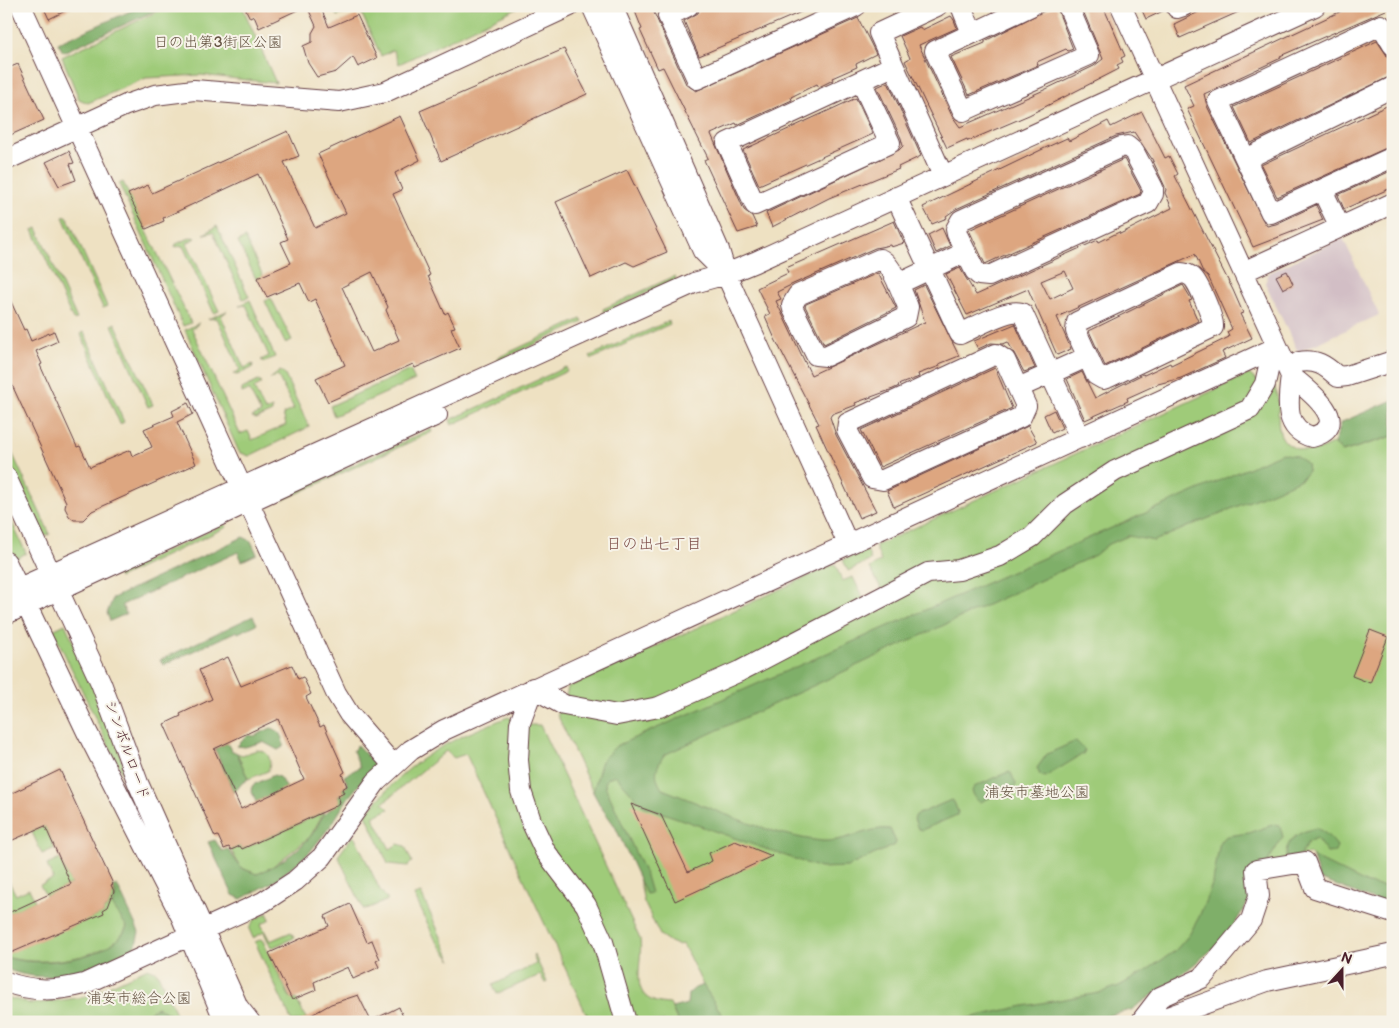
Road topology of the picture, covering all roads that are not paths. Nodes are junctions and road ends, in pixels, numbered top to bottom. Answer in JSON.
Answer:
{"nodes":[{"id":1,"x":21,"y":6,"type":"edge"},
{"id":2,"x":570,"y":6,"type":"edge"},
{"id":3,"x":592,"y":6,"type":"edge"},
{"id":4,"x":612,"y":6,"type":"edge"},
{"id":5,"x":688,"y":6,"type":"edge"},
{"id":6,"x":856,"y":6,"type":"edge"},
{"id":7,"x":937,"y":6,"type":"edge"},
{"id":8,"x":960,"y":6,"type":"edge"},
{"id":9,"x":1031,"y":6,"type":"edge"},
{"id":10,"x":1068,"y":6,"type":"edge"},
{"id":11,"x":1121,"y":6,"type":"edge"},
{"id":12,"x":1176,"y":6,"type":"edge"},
{"id":13,"x":1182,"y":6,"type":"edge"},
{"id":14,"x":1306,"y":8,"type":"edge"},
{"id":15,"x":900,"y":13,"type":"edge"},
{"id":16,"x":972,"y":33,"type":"junction"},
{"id":17,"x":1393,"y":45,"type":"edge"},
{"id":18,"x":892,"y":66,"type":"junction"},
{"id":19,"x":1153,"y":79,"type":"junction"},
{"id":20,"x":861,"y":81,"type":"junction"},
{"id":21,"x":1393,"y":87,"type":"edge"},
{"id":22,"x":77,"y":128,"type":"junction"},
{"id":23,"x":1393,"y":157,"type":"edge"},
{"id":24,"x":1246,"y":159,"type":"junction"},
{"id":25,"x":6,"y":160,"type":"edge"},
{"id":26,"x":943,"y":176,"type":"junction"},
{"id":27,"x":1322,"y":190,"type":"junction"},
{"id":28,"x":896,"y":197,"type":"junction"},
{"id":29,"x":1393,"y":203,"type":"edge"},
{"id":30,"x":1340,"y":227,"type":"junction"},
{"id":31,"x":966,"y":252,"type":"junction"},
{"id":32,"x":929,"y":269,"type":"junction"},
{"id":33,"x":1243,"y":272,"type":"junction"},
{"id":34,"x":726,"y":274,"type":"junction"},
{"id":35,"x":898,"y":284,"type":"junction"},
{"id":36,"x":1277,"y":347,"type":"junction"},
{"id":37,"x":1086,"y":357,"type":"junction"},
{"id":38,"x":1393,"y":361,"type":"edge"},
{"id":39,"x":1269,"y":366,"type":"dead end"},
{"id":40,"x":1050,"y":374,"type":"junction"},
{"id":41,"x":1338,"y":377,"type":"junction"},
{"id":42,"x":1018,"y":388,"type":"junction"},
{"id":43,"x":1332,"y":396,"type":"dead end"},
{"id":44,"x":1080,"y":438,"type":"junction"},
{"id":45,"x":6,"y":477,"type":"edge"},
{"id":46,"x":244,"y":494,"type":"junction"},
{"id":47,"x":848,"y":544,"type":"junction"},
{"id":48,"x":6,"y":562,"type":"edge"},
{"id":49,"x":54,"y":581,"type":"junction"},
{"id":50,"x":18,"y":595,"type":"edge"},
{"id":51,"x":6,"y":614,"type":"edge"},
{"id":52,"x":532,"y":688,"type":"junction"},
{"id":53,"x":393,"y":765,"type":"junction"},
{"id":54,"x":1393,"y":913,"type":"edge"},
{"id":55,"x":197,"y":932,"type":"junction"},
{"id":56,"x":1393,"y":954,"type":"edge"},
{"id":57,"x":6,"y":982,"type":"edge"},
{"id":58,"x":1148,"y":1020,"type":"edge"},
{"id":59,"x":225,"y":1022,"type":"edge"},
{"id":60,"x":250,"y":1022,"type":"edge"},
{"id":61,"x":626,"y":1022,"type":"edge"}],
"edges":[{"from":1,"to":22,"type":"street"},
{"from":2,"to":22,"type":"street"},
{"from":3,"to":34,"type":"street"},
{"from":4,"to":34,"type":"street"},
{"from":5,"to":6,"type":"street"},
{"from":7,"to":15,"type":"street"},
{"from":8,"to":16,"type":"street"},
{"from":9,"to":16,"type":"street"},
{"from":10,"to":16,"type":"street"},
{"from":11,"to":19,"type":"street"},
{"from":12,"to":13,"type":"street"},
{"from":14,"to":19,"type":"street"},
{"from":15,"to":18,"type":"street"},
{"from":17,"to":24,"type":"street"},
{"from":18,"to":20,"type":"street"},
{"from":18,"to":26,"type":"street"},
{"from":19,"to":26,"type":"street"},
{"from":19,"to":33,"type":"street"},
{"from":20,"to":20,"type":"street"},
{"from":21,"to":24,"type":"street"},
{"from":22,"to":25,"type":"street"},
{"from":22,"to":46,"type":"street"},
{"from":23,"to":27,"type":"street"},
{"from":24,"to":27,"type":"street"},
{"from":26,"to":28,"type":"street"},
{"from":27,"to":30,"type":"street"},
{"from":28,"to":32,"type":"street"},
{"from":28,"to":34,"type":"street"},
{"from":29,"to":30,"type":"street"},
{"from":30,"to":33,"type":"street"},
{"from":31,"to":31,"type":"street"},
{"from":31,"to":32,"type":"street"},
{"from":32,"to":35,"type":"street"},
{"from":32,"to":40,"type":"street"},
{"from":33,"to":36,"type":"street"},
{"from":34,"to":46,"type":"street"},
{"from":34,"to":47,"type":"street"},
{"from":35,"to":35,"type":"street"},
{"from":36,"to":41,"type":"street"},
{"from":36,"to":44,"type":"street"},
{"from":37,"to":37,"type":"street"},
{"from":37,"to":40,"type":"street"},
{"from":38,"to":41,"type":"street"},
{"from":39,"to":52,"type":"street"},
{"from":40,"to":42,"type":"street"},
{"from":40,"to":44,"type":"street"},
{"from":41,"to":43,"type":"street"},
{"from":42,"to":42,"type":"street"},
{"from":44,"to":47,"type":"street"},
{"from":45,"to":49,"type":"street","name":"シンボルロード"},
{"from":46,"to":49,"type":"street"},
{"from":46,"to":53,"type":"street"},
{"from":47,"to":52,"type":"street"},
{"from":48,"to":50,"type":"street","name":"シンボルロード"},
{"from":49,"to":50,"type":"street"},
{"from":49,"to":55,"type":"street","name":"シンボルロード"},
{"from":50,"to":51,"type":"street"},
{"from":50,"to":55,"type":"street","name":"シンボルロード"},
{"from":52,"to":53,"type":"street"},
{"from":52,"to":61,"type":"street"},
{"from":53,"to":55,"type":"street"},
{"from":54,"to":58,"type":"street"},
{"from":55,"to":57,"type":"street"},
{"from":55,"to":59,"type":"street","name":"シンボルロード"},
{"from":55,"to":60,"type":"street","name":"シンボルロード"},
{"from":56,"to":58,"type":"street"}]}
